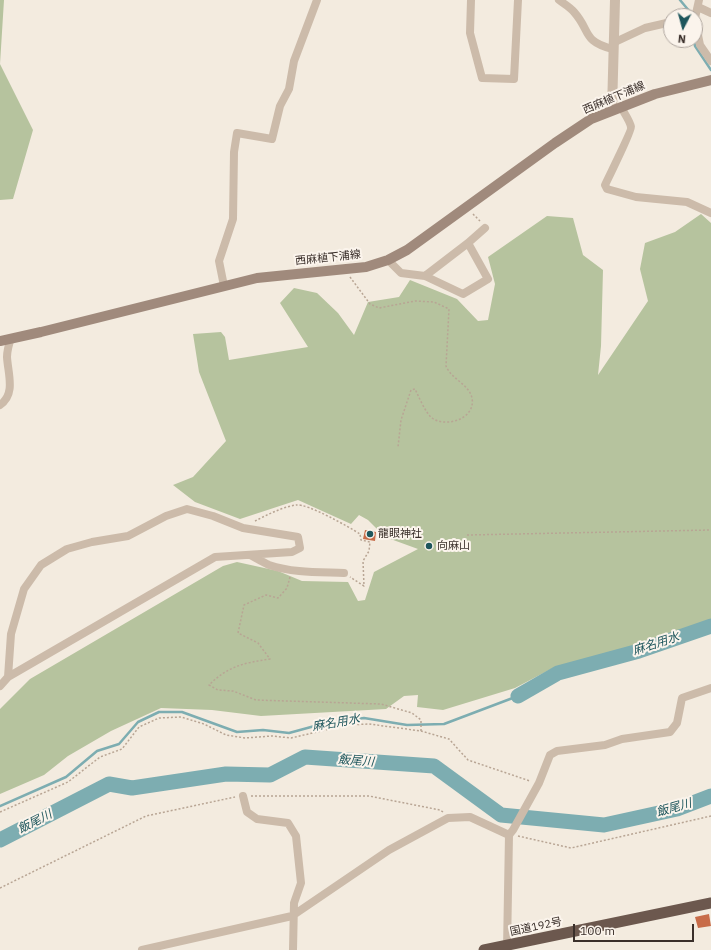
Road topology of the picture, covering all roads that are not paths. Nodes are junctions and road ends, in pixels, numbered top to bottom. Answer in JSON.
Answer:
{"nodes":[{"id":1,"x":317,"y":0,"type":"edge"},
{"id":2,"x":471,"y":0,"type":"edge"},
{"id":3,"x":518,"y":0,"type":"edge"},
{"id":4,"x":559,"y":0,"type":"edge"},
{"id":5,"x":615,"y":0,"type":"edge"},
{"id":6,"x":698,"y":4,"type":"edge"},
{"id":7,"x":711,"y":13,"type":"edge"},
{"id":8,"x":663,"y":24,"type":"edge"},
{"id":9,"x":612,"y":46,"type":"junction"},
{"id":10,"x":702,"y":48,"type":"edge"},
{"id":11,"x":711,"y":61,"type":"edge"},
{"id":12,"x":711,"y":80,"type":"edge"},
{"id":13,"x":617,"y":109,"type":"junction"},
{"id":14,"x":711,"y":213,"type":"edge"},
{"id":15,"x":484,"y":228,"type":"road end"},
{"id":16,"x":468,"y":243,"type":"junction"},
{"id":17,"x":388,"y":260,"type":"junction"},
{"id":18,"x":425,"y":276,"type":"junction"},
{"id":19,"x":224,"y":286,"type":"junction"},
{"id":20,"x":11,"y":338,"type":"junction"},
{"id":21,"x":0,"y":340,"type":"edge"},
{"id":22,"x":0,"y":404,"type":"edge"},
{"id":23,"x":249,"y":555,"type":"junction"},
{"id":24,"x":344,"y":573,"type":"road end"},
{"id":25,"x":8,"y":677,"type":"junction"},
{"id":26,"x":0,"y":686,"type":"edge"},
{"id":27,"x":711,"y":688,"type":"edge"},
{"id":28,"x":243,"y":796,"type":"road end"},
{"id":29,"x":511,"y":833,"type":"junction"},
{"id":30,"x":711,"y":903,"type":"edge"},
{"id":31,"x":292,"y":916,"type":"junction"},
{"id":32,"x":507,"y":948,"type":"edge"},
{"id":33,"x":142,"y":950,"type":"edge"},
{"id":34,"x":293,"y":950,"type":"edge"},
{"id":35,"x":484,"y":950,"type":"edge"}],
"edges":[{"from":1,"to":19,"type":"street"},
{"from":2,"to":3,"type":"street"},
{"from":4,"to":9,"type":"street"},
{"from":5,"to":9,"type":"street"},
{"from":6,"to":7,"type":"street"},
{"from":8,"to":9,"type":"street"},
{"from":9,"to":13,"type":"street"},
{"from":10,"to":11,"type":"street"},
{"from":12,"to":13,"type":"main road","name":"西麻植下浦線"},
{"from":13,"to":14,"type":"street"},
{"from":13,"to":17,"type":"main road","name":"西麻植下浦線"},
{"from":15,"to":16,"type":"street"},
{"from":16,"to":18,"type":"street"},
{"from":16,"to":18,"type":"street"},
{"from":17,"to":18,"type":"street"},
{"from":17,"to":19,"type":"main road","name":"西麻植下浦線"},
{"from":19,"to":20,"type":"main road","name":"西麻植下浦線"},
{"from":20,"to":21,"type":"main road","name":"西麻植下浦線"},
{"from":20,"to":22,"type":"street"},
{"from":23,"to":24,"type":"street"},
{"from":23,"to":25,"type":"street"},
{"from":23,"to":25,"type":"street"},
{"from":25,"to":26,"type":"street"},
{"from":27,"to":29,"type":"street"},
{"from":28,"to":31,"type":"street"},
{"from":29,"to":31,"type":"street"},
{"from":29,"to":32,"type":"street"},
{"from":30,"to":32,"type":"highway","name":"国道192号"},
{"from":31,"to":33,"type":"street"},
{"from":31,"to":34,"type":"street"},
{"from":32,"to":35,"type":"highway","name":"国道192号"}]}
